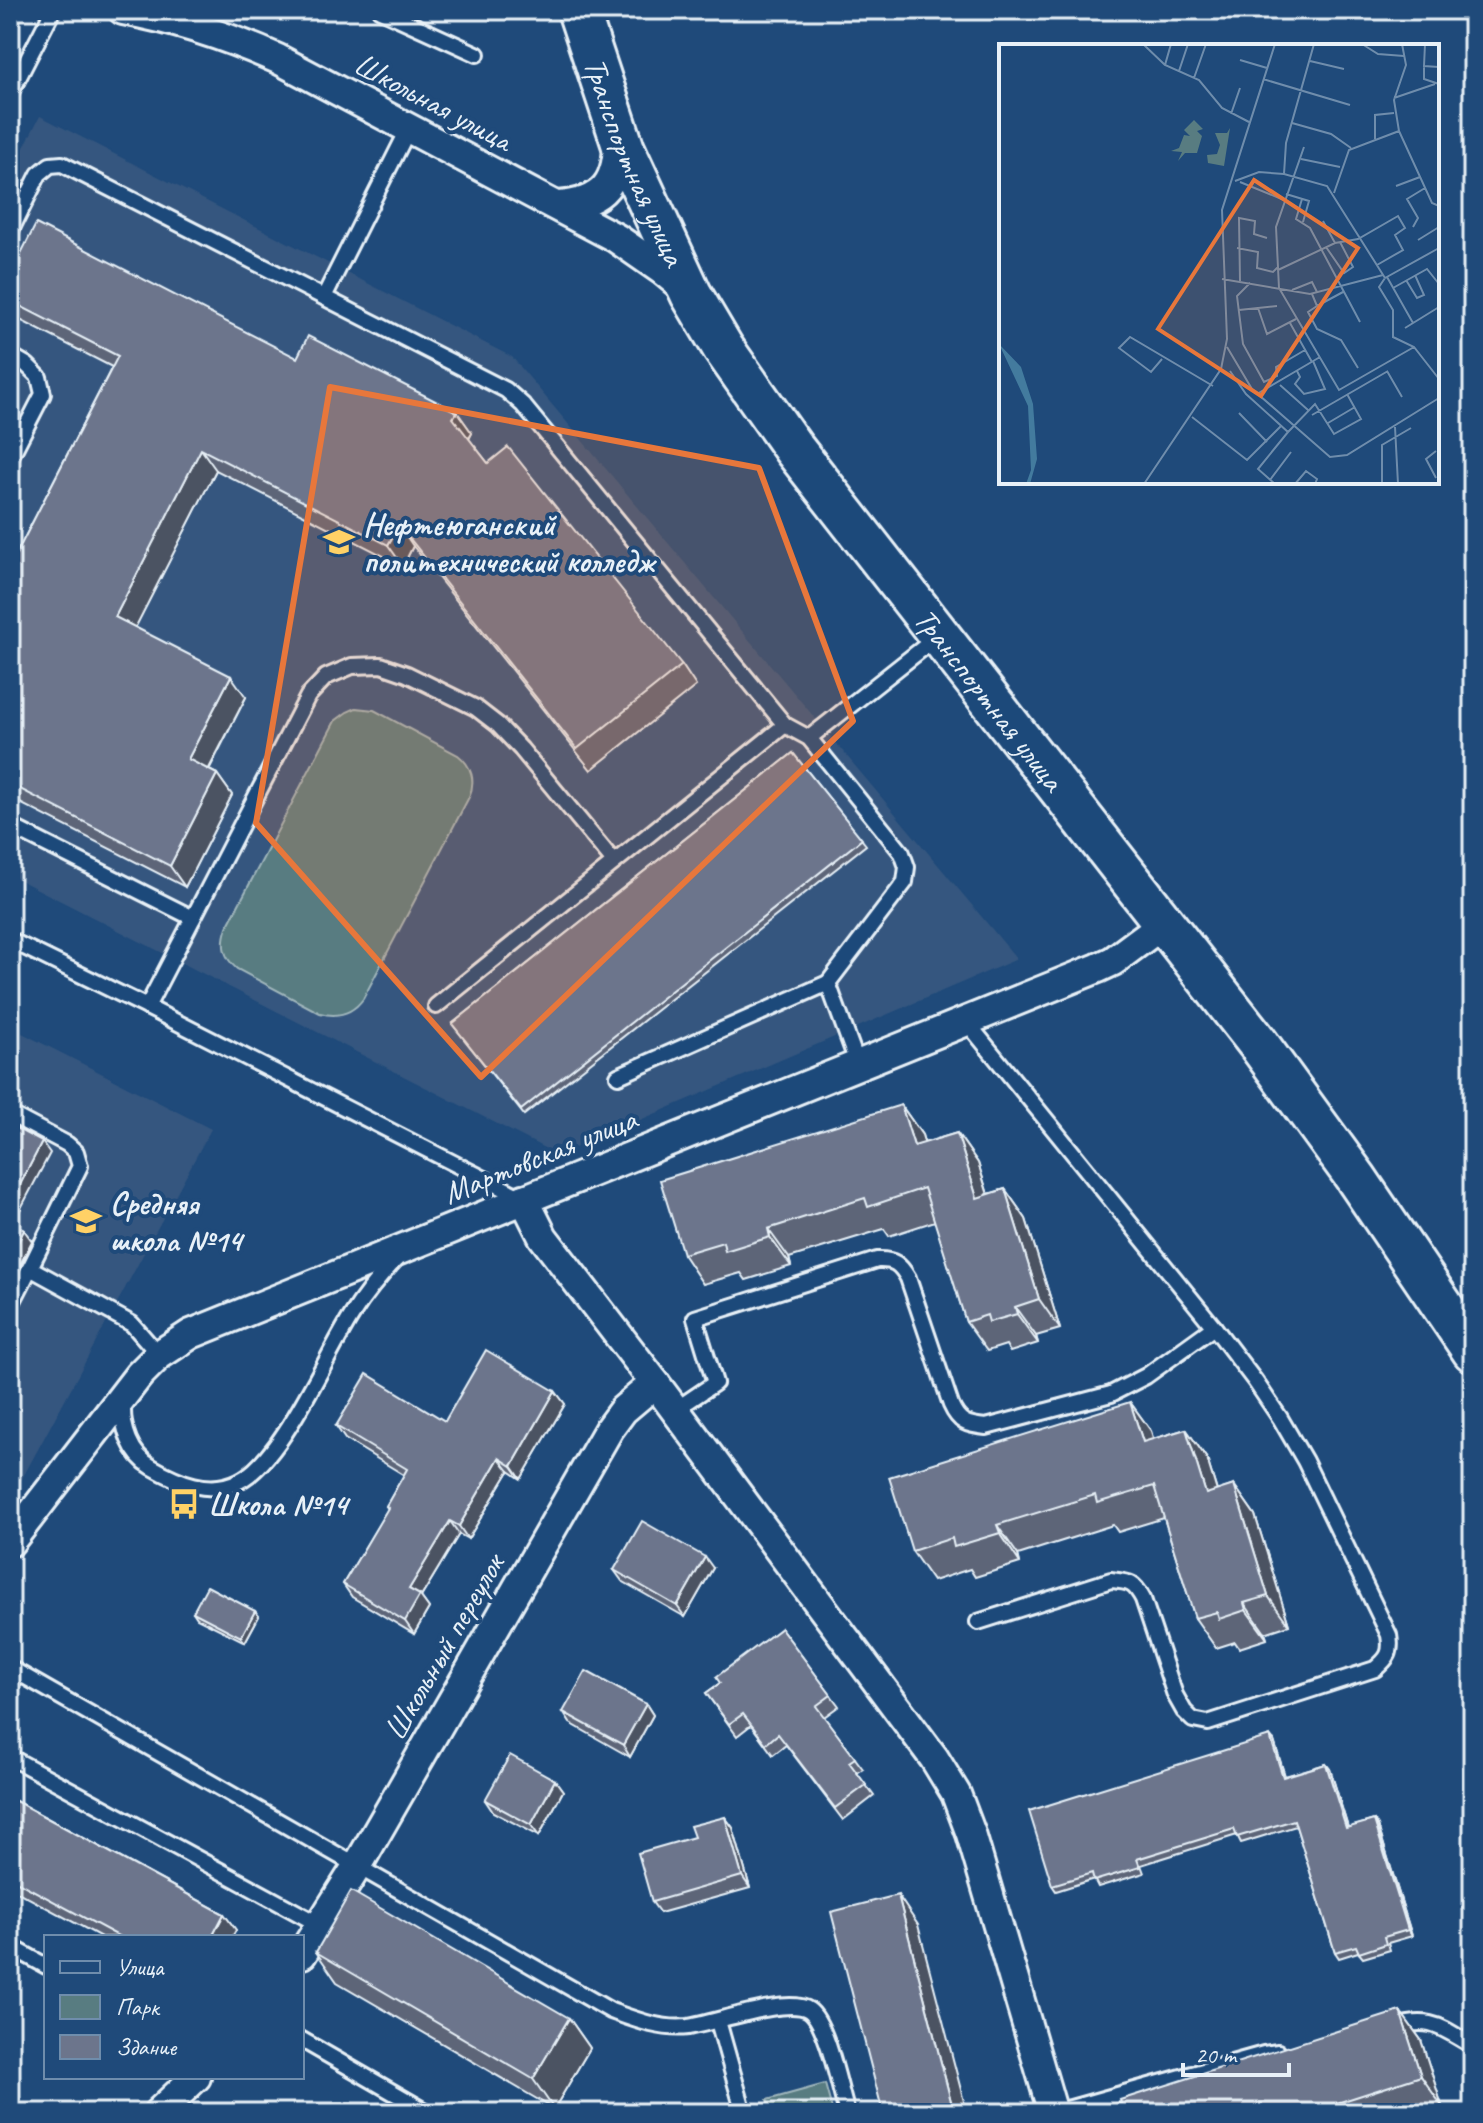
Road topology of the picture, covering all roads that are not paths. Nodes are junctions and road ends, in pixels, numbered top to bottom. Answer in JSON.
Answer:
{"nodes":[{"id":1,"x":53,"y":10,"type":"edge"},
{"id":2,"x":123,"y":10,"type":"edge"},
{"id":3,"x":380,"y":10,"type":"edge"},
{"id":4,"x":578,"y":10,"type":"edge"},
{"id":5,"x":477,"y":54,"type":"dead end"},
{"id":6,"x":10,"y":94,"type":"edge"},
{"id":7,"x":409,"y":128,"type":"junction"},
{"id":8,"x":618,"y":133,"type":"junction"},
{"id":9,"x":558,"y":206,"type":"junction"},
{"id":10,"x":10,"y":232,"type":"edge"},
{"id":11,"x":691,"y":294,"type":"junction"},
{"id":12,"x":324,"y":297,"type":"junction"},
{"id":13,"x":10,"y":355,"type":"edge"},
{"id":14,"x":10,"y":458,"type":"edge"},
{"id":15,"x":939,"y":635,"type":"junction"},
{"id":16,"x":785,"y":725,"type":"junction"},
{"id":17,"x":809,"y":738,"type":"junction"},
{"id":18,"x":10,"y":826,"type":"edge"},
{"id":19,"x":614,"y":862,"type":"junction"},
{"id":20,"x":193,"y":918,"type":"junction"},
{"id":21,"x":1164,"y":923,"type":"junction"},
{"id":22,"x":10,"y":940,"type":"edge"},
{"id":23,"x":828,"y":983,"type":"junction"},
{"id":24,"x":436,"y":1006,"type":"dead end"},
{"id":25,"x":147,"y":1007,"type":"junction"},
{"id":26,"x":966,"y":1021,"type":"junction"},
{"id":27,"x":858,"y":1065,"type":"junction"},
{"id":28,"x":618,"y":1076,"type":"dead end"},
{"id":29,"x":10,"y":1114,"type":"edge"},
{"id":30,"x":524,"y":1199,"type":"junction"},
{"id":31,"x":406,"y":1248,"type":"junction"},
{"id":32,"x":30,"y":1268,"type":"junction"},
{"id":33,"x":10,"y":1307,"type":"edge"},
{"id":34,"x":1214,"y":1327,"type":"junction"},
{"id":35,"x":1473,"y":1351,"type":"edge"},
{"id":36,"x":159,"y":1355,"type":"junction"},
{"id":37,"x":655,"y":1383,"type":"junction"},
{"id":38,"x":123,"y":1395,"type":"junction"},
{"id":39,"x":675,"y":1410,"type":"junction"},
{"id":40,"x":10,"y":1542,"type":"edge"},
{"id":41,"x":978,"y":1622,"type":"dead end"},
{"id":42,"x":10,"y":1668,"type":"edge"},
{"id":43,"x":10,"y":1757,"type":"edge"},
{"id":44,"x":358,"y":1865,"type":"junction"},
{"id":45,"x":320,"y":1925,"type":"junction"},
{"id":46,"x":10,"y":1946,"type":"edge"},
{"id":47,"x":304,"y":1951,"type":"edge"},
{"id":48,"x":44,"y":1965,"type":"edge"},
{"id":49,"x":718,"y":2021,"type":"junction"},
{"id":50,"x":1373,"y":2034,"type":"edge"},
{"id":51,"x":304,"y":2041,"type":"edge"},
{"id":52,"x":1473,"y":2046,"type":"edge"},
{"id":53,"x":1292,"y":2051,"type":"edge"},
{"id":54,"x":194,"y":2079,"type":"edge"},
{"id":55,"x":158,"y":2113,"type":"edge"},
{"id":56,"x":429,"y":2113,"type":"edge"},
{"id":57,"x":744,"y":2113,"type":"edge"},
{"id":58,"x":847,"y":2113,"type":"edge"},
{"id":59,"x":1053,"y":2113,"type":"edge"}],
"edges":[{"from":1,"to":6,"type":"lane"},
{"from":2,"to":7,"type":"street","name":"Школьная улица"},
{"from":3,"to":5,"type":"lane"},
{"from":4,"to":8,"type":"street","name":"Транспортная улица"},
{"from":7,"to":9,"type":"street","name":"Школьная улица"},
{"from":7,"to":12,"type":"lane"},
{"from":8,"to":9,"type":"street"},
{"from":8,"to":11,"type":"street","name":"Транспортная улица"},
{"from":9,"to":11,"type":"street","name":"Школьная улица"},
{"from":10,"to":12,"type":"lane"},
{"from":11,"to":15,"type":"street","name":"Транспортная улица"},
{"from":12,"to":16,"type":"lane"},
{"from":13,"to":14,"type":"lane"},
{"from":15,"to":17,"type":"lane"},
{"from":15,"to":21,"type":"street","name":"Транспортная улица"},
{"from":16,"to":17,"type":"lane"},
{"from":16,"to":19,"type":"lane"},
{"from":17,"to":23,"type":"lane"},
{"from":18,"to":20,"type":"lane"},
{"from":19,"to":20,"type":"lane"},
{"from":19,"to":24,"type":"lane"},
{"from":20,"to":25,"type":"lane"},
{"from":21,"to":26,"type":"street","name":"Мартовская улица"},
{"from":21,"to":35,"type":"street","name":"Транспортная улица"},
{"from":22,"to":25,"type":"lane"},
{"from":23,"to":27,"type":"lane"},
{"from":23,"to":28,"type":"lane"},
{"from":25,"to":30,"type":"lane"},
{"from":26,"to":27,"type":"street","name":"Мартовская улица"},
{"from":26,"to":34,"type":"lane"},
{"from":27,"to":30,"type":"street","name":"Мартовская улица"},
{"from":29,"to":32,"type":"lane"},
{"from":30,"to":31,"type":"street","name":"Мартовская улица"},
{"from":30,"to":37,"type":"street"},
{"from":31,"to":36,"type":"street","name":"Мартовская улица"},
{"from":31,"to":38,"type":"lane"},
{"from":32,"to":33,"type":"lane"},
{"from":32,"to":36,"type":"lane"},
{"from":34,"to":39,"type":"lane"},
{"from":34,"to":41,"type":"lane"},
{"from":36,"to":38,"type":"street","name":"Мартовская улица"},
{"from":37,"to":39,"type":"street"},
{"from":37,"to":44,"type":"street","name":"Школьный переулок"},
{"from":38,"to":40,"type":"street","name":"Мартовская улица"},
{"from":39,"to":59,"type":"street"},
{"from":42,"to":44,"type":"lane"},
{"from":43,"to":45,"type":"lane"},
{"from":44,"to":45,"type":"street","name":"Школьный переулок"},
{"from":44,"to":49,"type":"lane"},
{"from":45,"to":47,"type":"street","name":"Школьный переулок"},
{"from":46,"to":48,"type":"lane"},
{"from":49,"to":57,"type":"lane"},
{"from":49,"to":58,"type":"lane"},
{"from":50,"to":52,"type":"lane"},
{"from":51,"to":56,"type":"lane"},
{"from":53,"to":59,"type":"lane"},
{"from":54,"to":55,"type":"street"}]}
